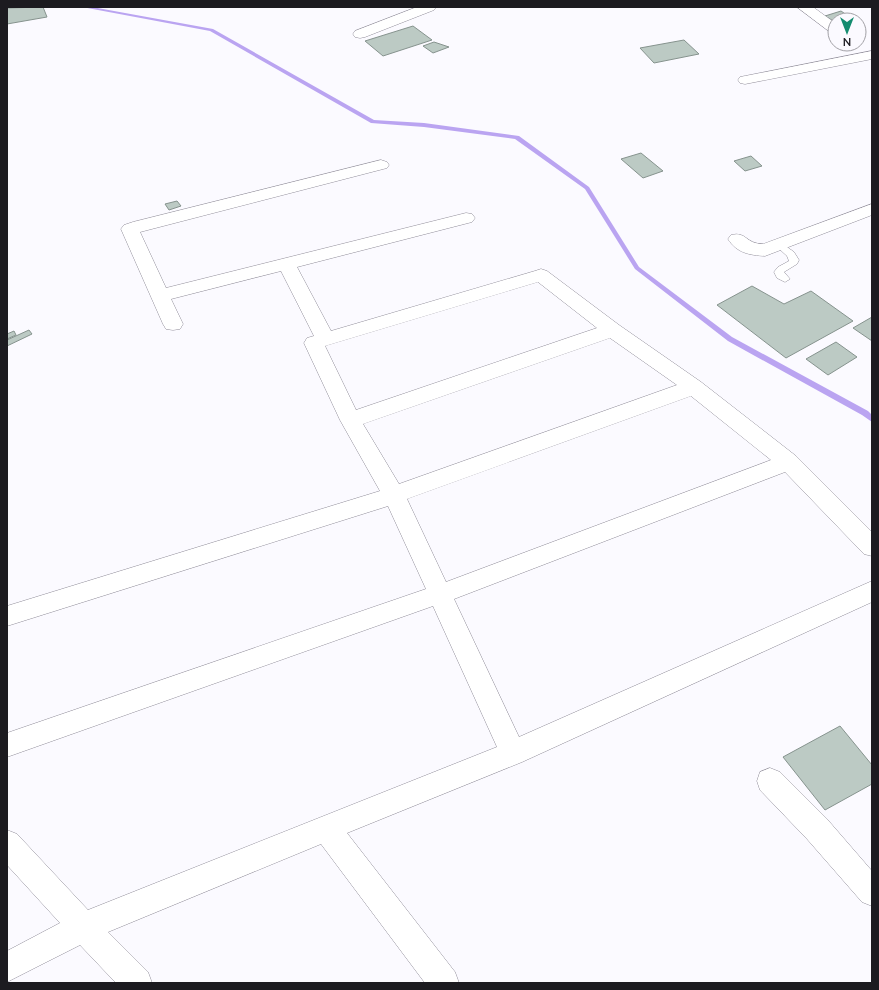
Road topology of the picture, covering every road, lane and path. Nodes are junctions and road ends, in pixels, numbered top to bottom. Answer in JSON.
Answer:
{"nodes":[{"id":1,"x":429,"y":7,"type":"edge"},
{"id":2,"x":804,"y":7,"type":"edge"},
{"id":3,"x":827,"y":23,"type":"edge"},
{"id":4,"x":360,"y":34,"type":"dead end"},
{"id":5,"x":872,"y":54,"type":"edge"},
{"id":6,"x":745,"y":80,"type":"dead end"},
{"id":7,"x":381,"y":165,"type":"dead end"},
{"id":8,"x":872,"y":209,"type":"edge"},
{"id":9,"x":466,"y":218,"type":"dead end"},
{"id":10,"x":736,"y":239,"type":"dead end"},
{"id":11,"x":780,"y":245,"type":"junction"},
{"id":12,"x":286,"y":264,"type":"junction"},
{"id":13,"x":785,"y":279,"type":"dead end"},
{"id":14,"x":160,"y":296,"type":"junction"},
{"id":15,"x":173,"y":324,"type":"dead end"},
{"id":16,"x":612,"y":330,"type":"junction"},
{"id":17,"x":325,"y":339,"type":"junction"},
{"id":18,"x":694,"y":387,"type":"junction"},
{"id":19,"x":350,"y":420,"type":"junction"},
{"id":20,"x":788,"y":462,"type":"junction"},
{"id":21,"x":394,"y":495,"type":"junction"},
{"id":22,"x":872,"y":547,"type":"edge"},
{"id":23,"x":872,"y":591,"type":"edge"},
{"id":24,"x":440,"y":594,"type":"junction"},
{"id":25,"x":7,"y":616,"type":"edge"},
{"id":26,"x":7,"y":745,"type":"edge"},
{"id":27,"x":513,"y":753,"type":"junction"},
{"id":28,"x":770,"y":781,"type":"dead end"},
{"id":29,"x":326,"y":828,"type":"junction"},
{"id":30,"x":7,"y":844,"type":"edge"},
{"id":31,"x":867,"y":878,"type":"edge"},
{"id":32,"x":82,"y":927,"type":"junction"},
{"id":33,"x":7,"y":967,"type":"edge"},
{"id":34,"x":137,"y":983,"type":"edge"},
{"id":35,"x":444,"y":983,"type":"edge"}],
"edges":[{"from":1,"to":4,"type":"street"},
{"from":2,"to":3,"type":"street"},
{"from":5,"to":6,"type":"street"},
{"from":7,"to":14,"type":"street"},
{"from":8,"to":11,"type":"street"},
{"from":9,"to":12,"type":"street"},
{"from":10,"to":11,"type":"street"},
{"from":11,"to":13,"type":"lane"},
{"from":12,"to":14,"type":"street"},
{"from":12,"to":17,"type":"street"},
{"from":14,"to":15,"type":"street"},
{"from":16,"to":17,"type":"street"},
{"from":16,"to":18,"type":"street"},
{"from":16,"to":19,"type":"street"},
{"from":17,"to":19,"type":"street"},
{"from":18,"to":20,"type":"street"},
{"from":18,"to":21,"type":"street"},
{"from":19,"to":21,"type":"street"},
{"from":20,"to":22,"type":"street"},
{"from":20,"to":24,"type":"street"},
{"from":21,"to":24,"type":"street"},
{"from":21,"to":25,"type":"street"},
{"from":23,"to":27,"type":"street"},
{"from":24,"to":26,"type":"street"},
{"from":24,"to":27,"type":"street"},
{"from":27,"to":29,"type":"street"},
{"from":28,"to":31,"type":"street"},
{"from":29,"to":32,"type":"street"},
{"from":29,"to":35,"type":"street"},
{"from":30,"to":32,"type":"street"},
{"from":32,"to":33,"type":"street"},
{"from":32,"to":34,"type":"street"}]}
